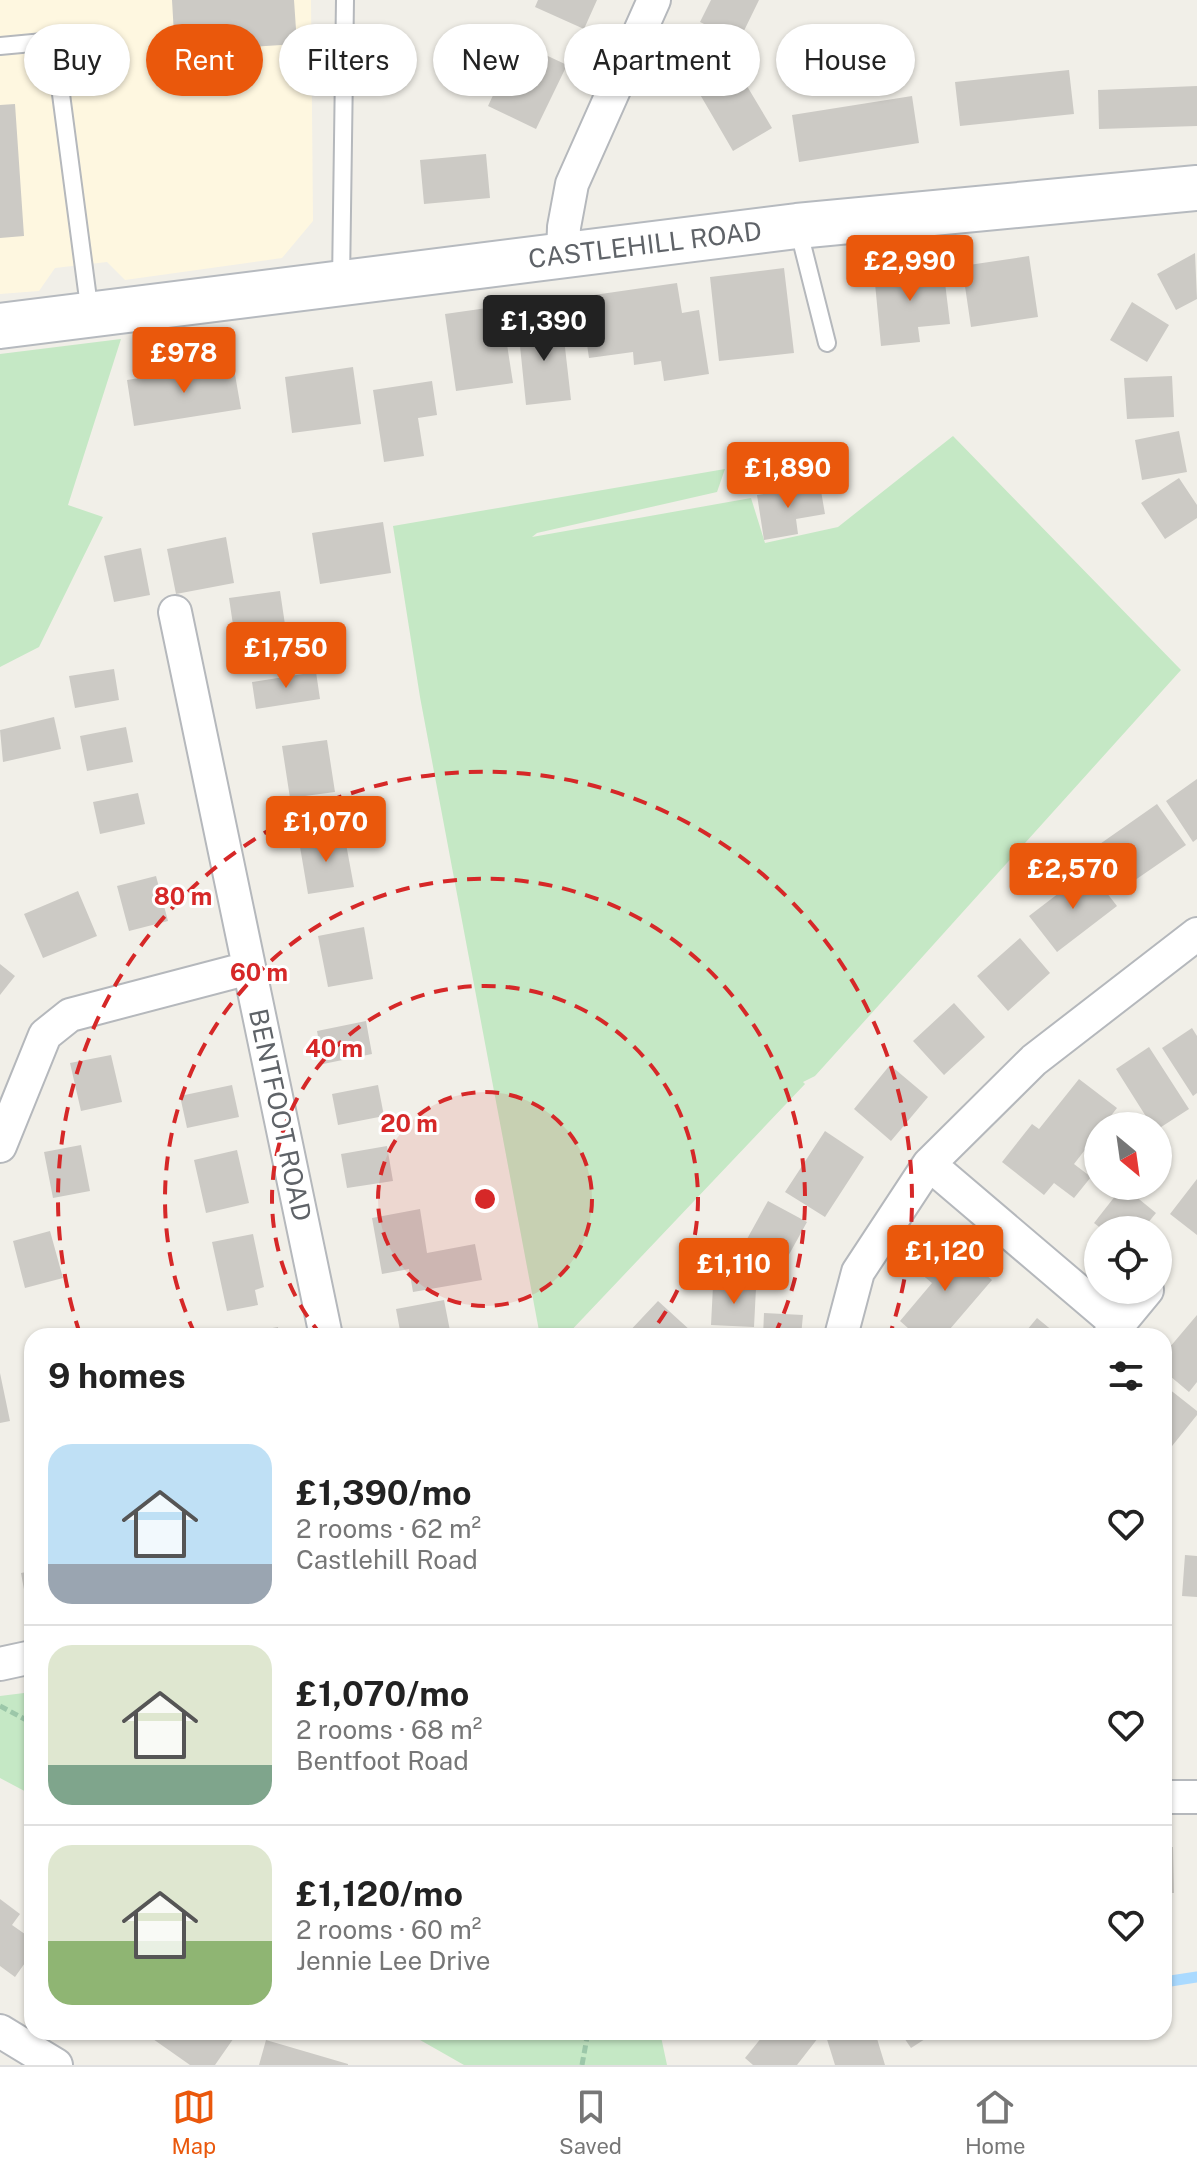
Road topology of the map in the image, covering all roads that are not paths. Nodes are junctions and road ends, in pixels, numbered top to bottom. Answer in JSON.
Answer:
{"nodes":[{"id":1,"x":345,"y":0,"type":"edge"},
{"id":2,"x":654,"y":0,"type":"edge"},
{"id":3,"x":0,"y":46,"type":"edge"},
{"id":4,"x":1197,"y":188,"type":"edge"},
{"id":5,"x":797,"y":226,"type":"junction"},
{"id":6,"x":563,"y":255,"type":"junction"},
{"id":7,"x":341,"y":285,"type":"junction"},
{"id":8,"x":90,"y":314,"type":"junction"},
{"id":9,"x":0,"y":326,"type":"edge"},
{"id":10,"x":827,"y":343,"type":"dead end"},
{"id":11,"x":175,"y":612,"type":"dead end"},
{"id":12,"x":1197,"y":934,"type":"edge"},
{"id":13,"x":249,"y":968,"type":"junction"},
{"id":14,"x":0,"y":1146,"type":"edge"},
{"id":15,"x":929,"y":1164,"type":"junction"},
{"id":16,"x":1135,"y":1304,"type":"edge"},
{"id":17,"x":324,"y":1328,"type":"edge"},
{"id":18,"x":843,"y":1328,"type":"edge"},
{"id":19,"x":1111,"y":1328,"type":"edge"},
{"id":20,"x":1115,"y":1328,"type":"edge"},
{"id":21,"x":24,"y":1659,"type":"edge"},
{"id":22,"x":0,"y":1664,"type":"edge"},
{"id":23,"x":1172,"y":1797,"type":"edge"},
{"id":24,"x":1197,"y":1797,"type":"edge"},
{"id":25,"x":0,"y":2031,"type":"edge"},
{"id":26,"x":56,"y":2065,"type":"edge"}],
"edges":[{"from":1,"to":7,"type":"lane"},
{"from":2,"to":6,"type":"street"},
{"from":3,"to":8,"type":"lane"},
{"from":4,"to":5,"type":"main road","name":"CASTLEHILL ROAD"},
{"from":5,"to":6,"type":"main road","name":"CASTLEHILL ROAD"},
{"from":5,"to":10,"type":"lane"},
{"from":6,"to":7,"type":"main road","name":"CASTLEHILL ROAD"},
{"from":7,"to":8,"type":"main road","name":"CASTLEHILL ROAD"},
{"from":8,"to":9,"type":"main road","name":"CASTLEHILL ROAD"},
{"from":11,"to":13,"type":"street","name":"BENTFOOT ROAD"},
{"from":12,"to":15,"type":"street"},
{"from":13,"to":14,"type":"street"},
{"from":13,"to":17,"type":"street","name":"BENTFOOT ROAD"},
{"from":15,"to":18,"type":"street"},
{"from":15,"to":19,"type":"street"},
{"from":16,"to":20,"type":"street"},
{"from":21,"to":22,"type":"street"},
{"from":23,"to":24,"type":"street"},
{"from":25,"to":26,"type":"street"}]}
